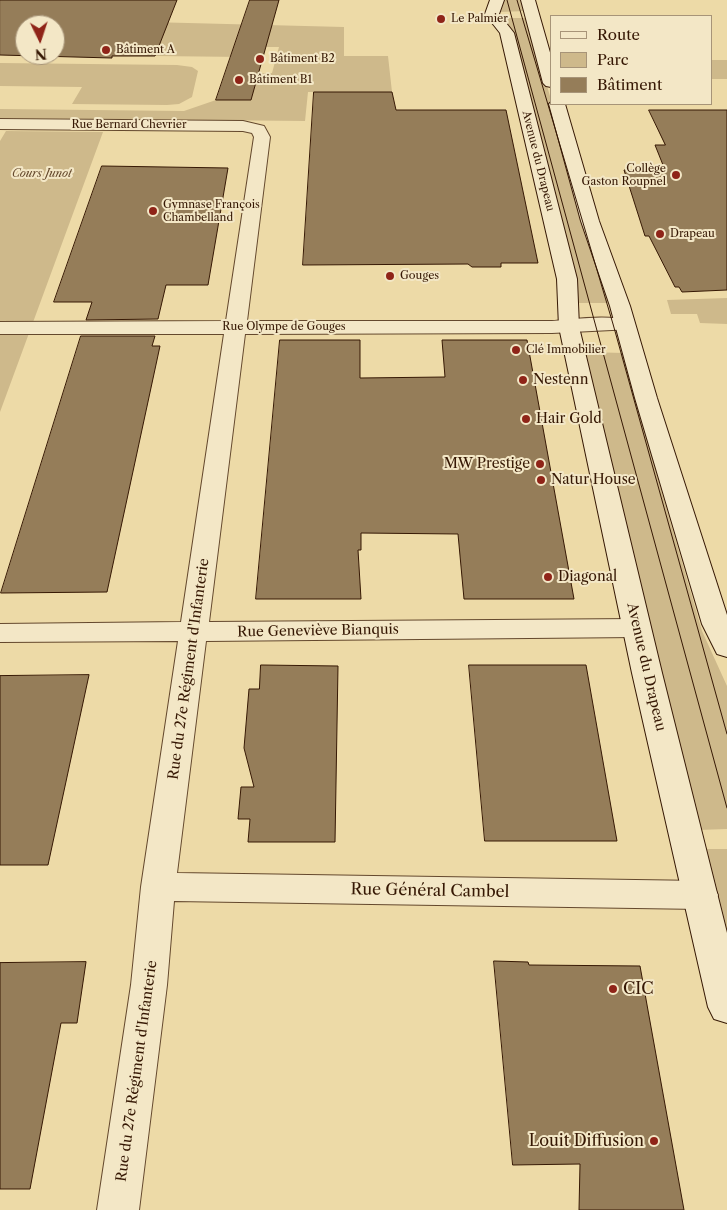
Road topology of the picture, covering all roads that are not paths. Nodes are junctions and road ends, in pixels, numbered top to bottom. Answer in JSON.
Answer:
{"nodes":[{"id":1,"x":497,"y":0,"type":"edge"},
{"id":2,"x":528,"y":0,"type":"edge"},
{"id":3,"x":550,"y":79,"type":"edge"},
{"id":4,"x":557,"y":105,"type":"edge"},
{"id":5,"x":0,"y":124,"type":"edge"},
{"id":6,"x":258,"y":129,"type":"joint"},
{"id":7,"x":625,"y":325,"type":"junction"},
{"id":8,"x":235,"y":327,"type":"junction"},
{"id":9,"x":569,"y":327,"type":"junction"},
{"id":10,"x":0,"y":328,"type":"edge"},
{"id":11,"x":637,"y":628,"type":"junction"},
{"id":12,"x":0,"y":633,"type":"edge"},
{"id":13,"x":194,"y":633,"type":"junction"},
{"id":14,"x":723,"y":633,"type":"edge"},
{"id":15,"x":158,"y":887,"type":"junction"},
{"id":16,"x":701,"y":895,"type":"junction"},
{"id":17,"x":727,"y":1007,"type":"edge"},
{"id":18,"x":118,"y":1210,"type":"edge"}],
"edges":[{"from":1,"to":9,"type":"main road","name":"Avenue du Drapeau"},
{"from":2,"to":3,"type":"main road"},
{"from":4,"to":7,"type":"main road"},
{"from":5,"to":6,"type":"main road","name":"Rue Bernard Chevrier"},
{"from":6,"to":8,"type":"main road","name":"Rue du 27e Régiment d'Infanterie"},
{"from":7,"to":9,"type":"main road"},
{"from":7,"to":14,"type":"main road"},
{"from":8,"to":9,"type":"main road","name":"Rue Olympe de Gouges"},
{"from":8,"to":10,"type":"main road","name":"Rue Olympe de Gouges"},
{"from":8,"to":13,"type":"main road","name":"Rue du 27e Régiment d'Infanterie"},
{"from":9,"to":11,"type":"main road","name":"Avenue du Drapeau"},
{"from":11,"to":13,"type":"main road","name":"Rue Geneviève Bianquis"},
{"from":11,"to":16,"type":"main road","name":"Avenue du Drapeau"},
{"from":12,"to":13,"type":"main road","name":"Rue Geneviève Bianquis"},
{"from":13,"to":15,"type":"main road","name":"Rue du 27e Régiment d'Infanterie"},
{"from":15,"to":16,"type":"main road","name":"Rue Général Cambel"},
{"from":15,"to":18,"type":"main road","name":"Rue du 27e Régiment d'Infanterie"},
{"from":16,"to":17,"type":"main road","name":"Avenue du Drapeau"}]}
